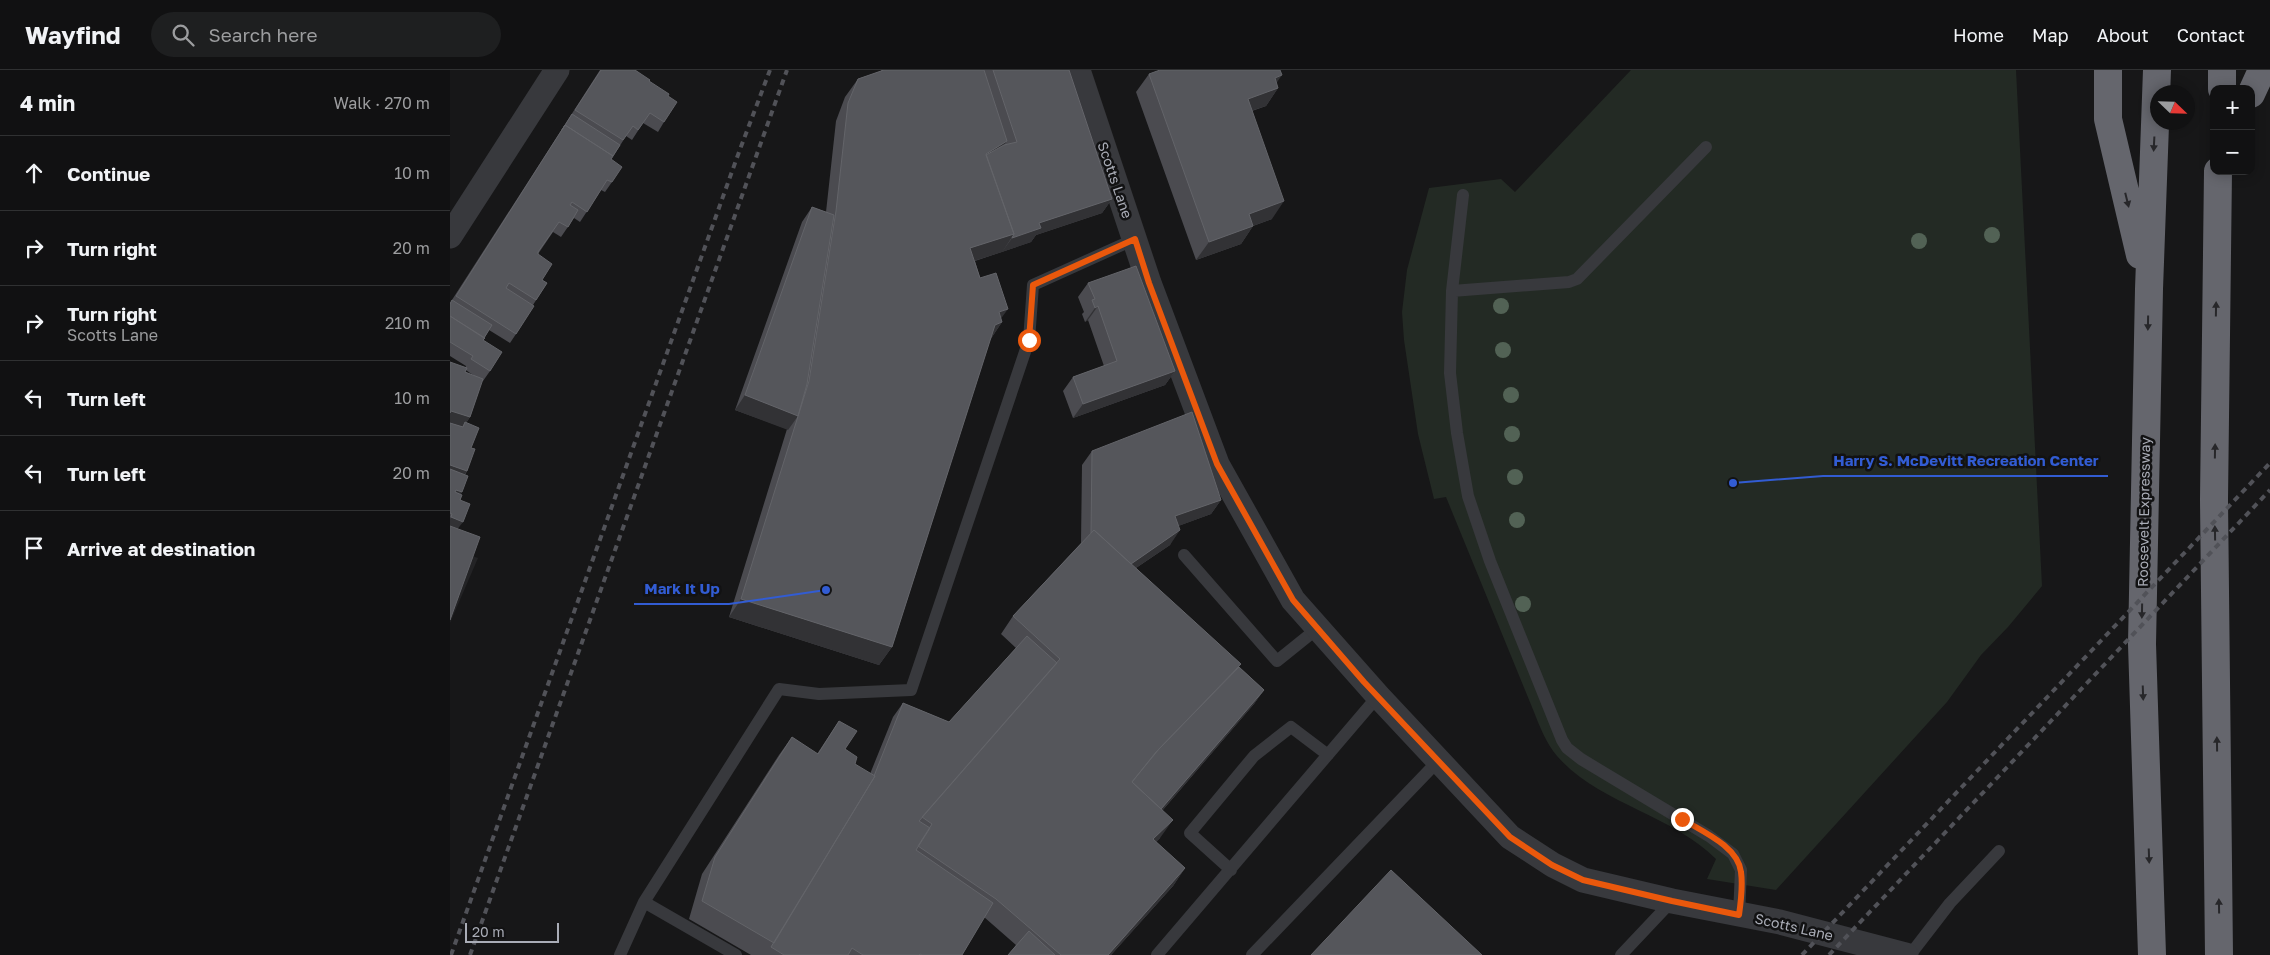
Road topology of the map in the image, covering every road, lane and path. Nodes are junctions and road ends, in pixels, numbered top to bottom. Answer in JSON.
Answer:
{"nodes":[{"id":1,"x":557,"y":70,"type":"edge"},
{"id":2,"x":1078,"y":70,"type":"edge"},
{"id":3,"x":2108,"y":70,"type":"edge"},
{"id":4,"x":2157,"y":70,"type":"edge"},
{"id":5,"x":2222,"y":70,"type":"edge"},
{"id":6,"x":2262,"y":70,"type":"edge"},
{"id":7,"x":2222,"y":85,"type":"edge"},
{"id":8,"x":2255,"y":85,"type":"edge"},
{"id":9,"x":1706,"y":147,"type":"dead end"},
{"id":10,"x":2218,"y":175,"type":"edge"},
{"id":11,"x":1463,"y":195,"type":"dead end"},
{"id":12,"x":450,"y":236,"type":"edge"},
{"id":13,"x":1135,"y":239,"type":"junction"},
{"id":14,"x":2149,"y":289,"type":"junction"},
{"id":15,"x":1452,"y":291,"type":"junction"},
{"id":16,"x":1184,"y":555,"type":"dead end"},
{"id":17,"x":1318,"y":628,"type":"junction"},
{"id":18,"x":1378,"y":696,"type":"junction"},
{"id":19,"x":1328,"y":755,"type":"junction"},
{"id":20,"x":1438,"y":761,"type":"junction"},
{"id":21,"x":2000,"y":851,"type":"dead end"},
{"id":22,"x":1231,"y":870,"type":"junction"},
{"id":23,"x":1672,"y":901,"type":"junction"},
{"id":24,"x":644,"y":902,"type":"junction"},
{"id":25,"x":1739,"y":915,"type":"junction"},
{"id":26,"x":620,"y":955,"type":"edge"},
{"id":27,"x":736,"y":955,"type":"edge"},
{"id":28,"x":1157,"y":955,"type":"edge"},
{"id":29,"x":1252,"y":955,"type":"edge"},
{"id":30,"x":1621,"y":955,"type":"edge"},
{"id":31,"x":1906,"y":955,"type":"edge"},
{"id":32,"x":1910,"y":955,"type":"edge"},
{"id":33,"x":2152,"y":955,"type":"edge"},
{"id":34,"x":2219,"y":955,"type":"edge"}],
"edges":[{"from":1,"to":12,"type":"street"},
{"from":2,"to":13,"type":"street","name":"Scotts Lane"},
{"from":3,"to":14,"type":"highway","one_way":true},
{"from":4,"to":14,"type":"highway","name":"Roosevelt Expressway","one_way":true},
{"from":5,"to":7,"type":"highway"},
{"from":6,"to":8,"type":"highway"},
{"from":9,"to":15,"type":"lane"},
{"from":34,"to":10,"type":"highway","one_way":true},
{"from":11,"to":15,"type":"lane"},
{"from":13,"to":17,"type":"street","name":"Scotts Lane"},
{"from":13,"to":24,"type":"lane"},
{"from":14,"to":33,"type":"highway","name":"Roosevelt Expressway","one_way":true},
{"from":15,"to":25,"type":"lane"},
{"from":16,"to":17,"type":"lane"},
{"from":17,"to":18,"type":"street","name":"Scotts Lane"},
{"from":18,"to":19,"type":"lane"},
{"from":18,"to":20,"type":"street","name":"Scotts Lane"},
{"from":19,"to":22,"type":"lane"},
{"from":19,"to":22,"type":"lane"},
{"from":20,"to":23,"type":"street","name":"Scotts Lane"},
{"from":20,"to":29,"type":"lane"},
{"from":21,"to":32,"type":"lane"},
{"from":22,"to":28,"type":"lane"},
{"from":23,"to":25,"type":"street","name":"Scotts Lane"},
{"from":23,"to":30,"type":"lane"},
{"from":24,"to":26,"type":"lane"},
{"from":24,"to":27,"type":"lane"},
{"from":25,"to":31,"type":"street","name":"Scotts Lane"}]}
